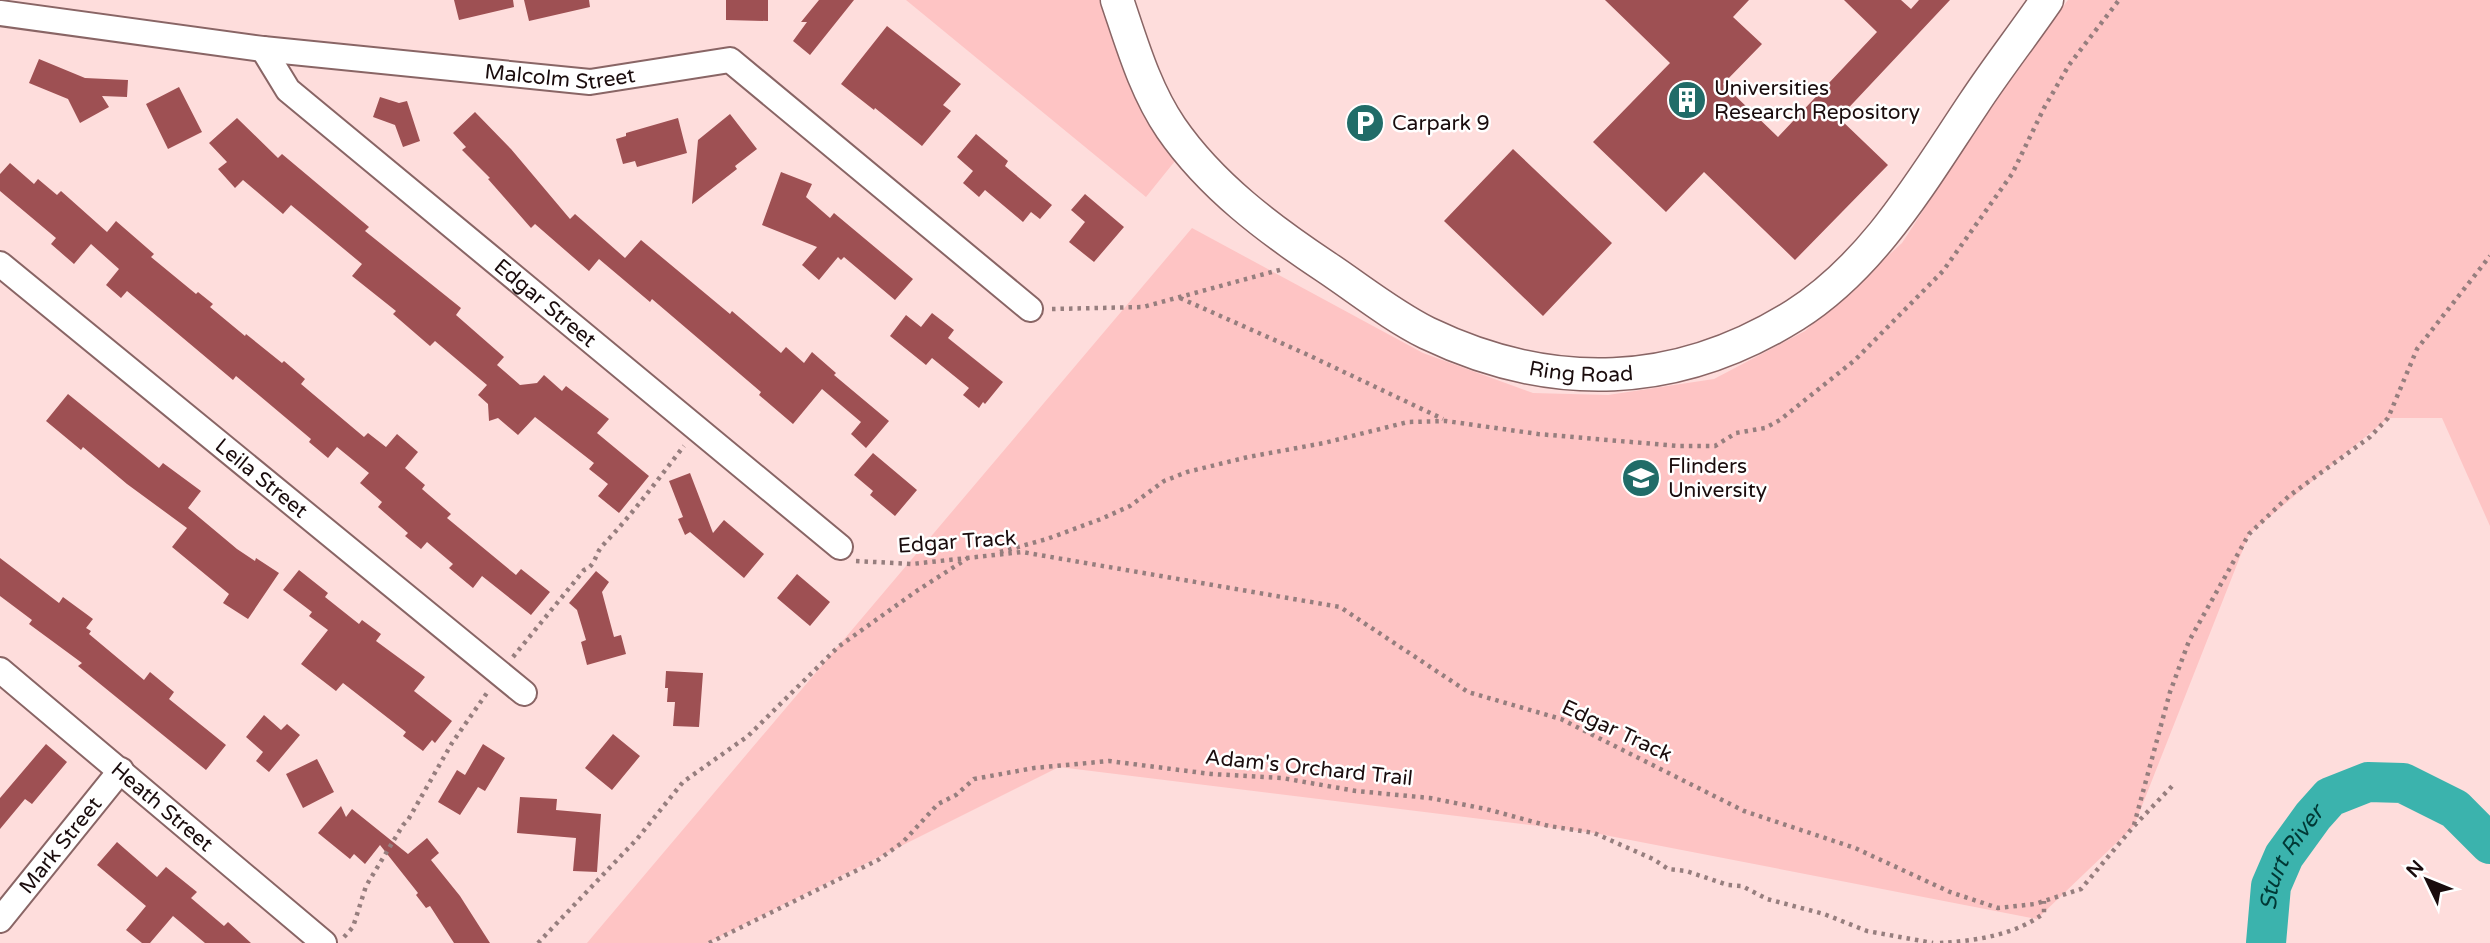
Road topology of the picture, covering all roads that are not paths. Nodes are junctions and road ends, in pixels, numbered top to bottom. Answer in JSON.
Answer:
{"nodes":[{"id":1,"x":1117,"y":0,"type":"edge"},
{"id":2,"x":2047,"y":0,"type":"edge"},
{"id":3,"x":61,"y":10,"type":"edge"},
{"id":4,"x":0,"y":13,"type":"edge"},
{"id":5,"x":263,"y":49,"type":"junction"},
{"id":6,"x":0,"y":264,"type":"edge"},
{"id":7,"x":1030,"y":309,"type":"road end"},
{"id":8,"x":840,"y":547,"type":"road end"},
{"id":9,"x":0,"y":670,"type":"edge"},
{"id":10,"x":524,"y":693,"type":"dead end"},
{"id":11,"x":121,"y":771,"type":"junction"},
{"id":12,"x":0,"y":920,"type":"edge"},
{"id":13,"x":324,"y":943,"type":"edge"}],
"edges":[{"from":1,"to":2,"type":"street","name":"Ring Road"},
{"from":3,"to":4,"type":"street","name":"Malcolm Street"},
{"from":3,"to":5,"type":"street","name":"Malcolm Street"},
{"from":5,"to":7,"type":"street","name":"Malcolm Street"},
{"from":5,"to":8,"type":"street","name":"Edgar Street"},
{"from":6,"to":10,"type":"street","name":"Leila Street"},
{"from":9,"to":11,"type":"street","name":"Heath Street"},
{"from":11,"to":12,"type":"street","name":"Mark Street"},
{"from":11,"to":13,"type":"street","name":"Heath Street"}]}
